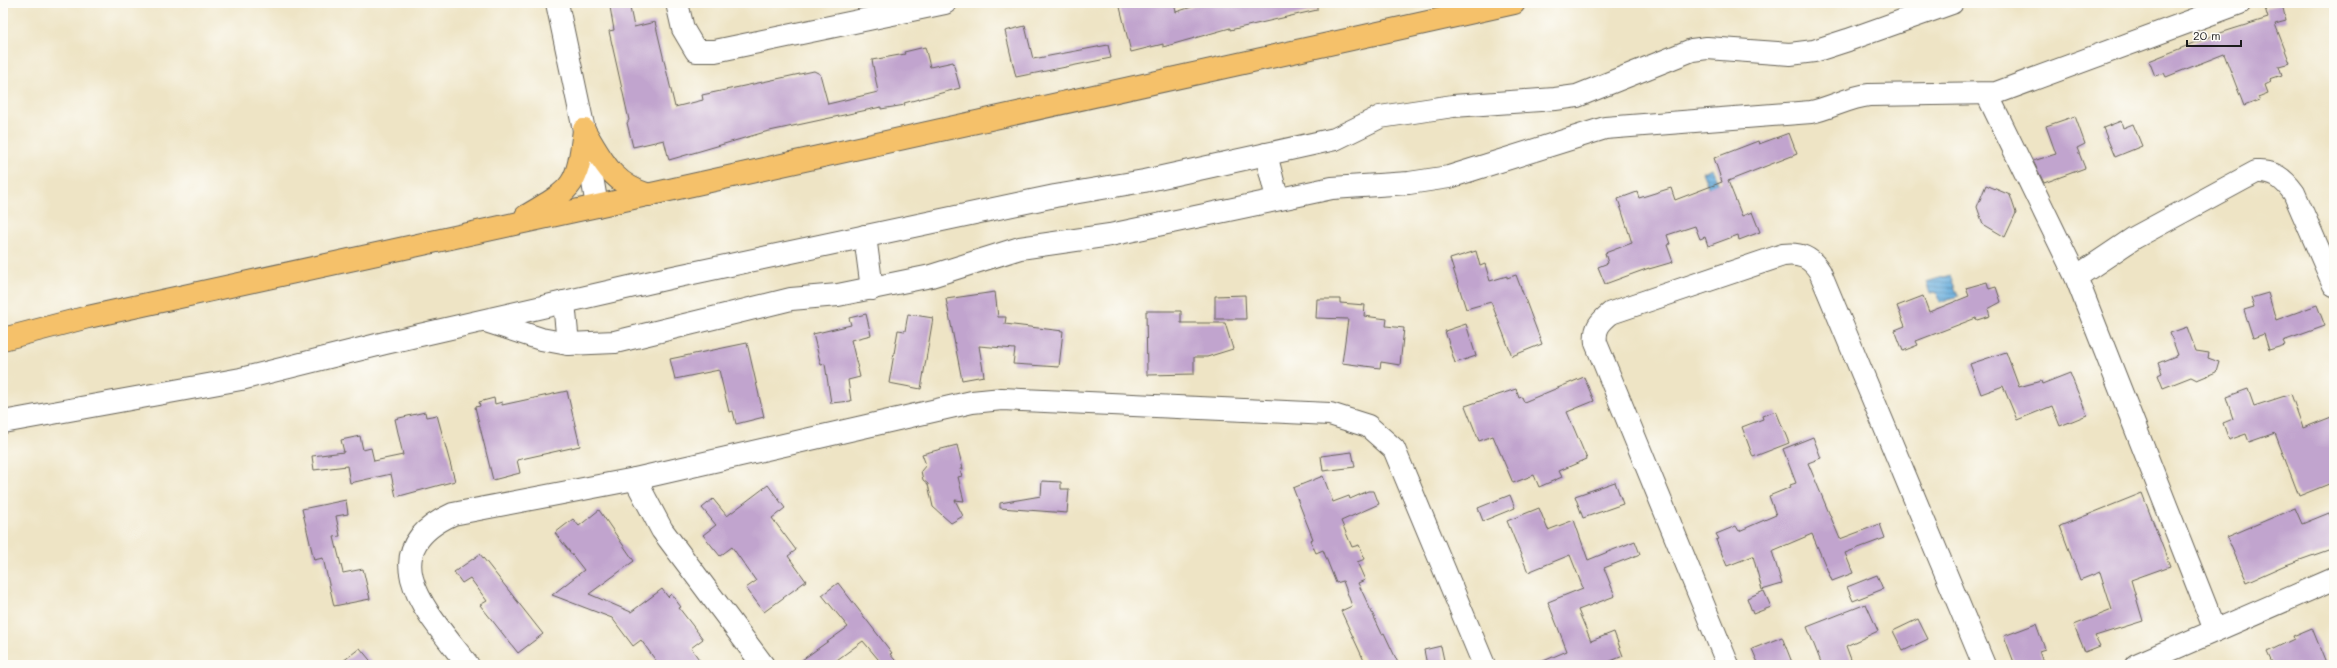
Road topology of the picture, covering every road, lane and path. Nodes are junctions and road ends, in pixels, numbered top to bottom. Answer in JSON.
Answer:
{"nodes":[{"id":1,"x":557,"y":3,"type":"edge"},
{"id":2,"x":677,"y":3,"type":"edge"},
{"id":3,"x":945,"y":3,"type":"edge"},
{"id":4,"x":1514,"y":3,"type":"edge"},
{"id":5,"x":1952,"y":3,"type":"edge"},
{"id":6,"x":2240,"y":3,"type":"edge"},
{"id":7,"x":858,"y":12,"type":"edge"},
{"id":8,"x":1987,"y":94,"type":"junction"},
{"id":9,"x":584,"y":130,"type":"junction"},
{"id":10,"x":1266,"y":154,"type":"junction"},
{"id":11,"x":649,"y":195,"type":"junction"},
{"id":12,"x":1277,"y":198,"type":"junction"},
{"id":13,"x":597,"y":206,"type":"junction"},
{"id":14,"x":510,"y":225,"type":"junction"},
{"id":15,"x":865,"y":236,"type":"junction"},
{"id":16,"x":2076,"y":277,"type":"junction"},
{"id":17,"x":2334,"y":285,"type":"edge"},
{"id":18,"x":872,"y":289,"type":"junction"},
{"id":19,"x":564,"y":302,"type":"junction"},
{"id":20,"x":486,"y":320,"type":"junction"},
{"id":21,"x":3,"y":339,"type":"edge"},
{"id":22,"x":568,"y":344,"type":"junction"},
{"id":23,"x":3,"y":422,"type":"edge"},
{"id":24,"x":635,"y":478,"type":"junction"},
{"id":25,"x":2334,"y":579,"type":"edge"},
{"id":26,"x":2215,"y":630,"type":"junction"},
{"id":27,"x":2169,"y":658,"type":"edge"},
{"id":28,"x":468,"y":665,"type":"edge"},
{"id":29,"x":763,"y":665,"type":"edge"},
{"id":30,"x":1484,"y":665,"type":"edge"},
{"id":31,"x":1728,"y":665,"type":"edge"},
{"id":32,"x":1984,"y":665,"type":"edge"},
{"id":33,"x":2136,"y":665,"type":"edge"}],
"edges":[{"from":1,"to":9,"type":"street"},
{"from":2,"to":7,"type":"street"},
{"from":3,"to":7,"type":"street"},
{"from":4,"to":11,"type":"main road"},
{"from":5,"to":10,"type":"street"},
{"from":6,"to":8,"type":"street"},
{"from":8,"to":12,"type":"street"},
{"from":8,"to":16,"type":"street"},
{"from":9,"to":11,"type":"main road"},
{"from":9,"to":13,"type":"street"},
{"from":9,"to":14,"type":"main road"},
{"from":10,"to":12,"type":"street"},
{"from":10,"to":15,"type":"street"},
{"from":11,"to":13,"type":"main road"},
{"from":12,"to":18,"type":"street"},
{"from":13,"to":14,"type":"main road"},
{"from":14,"to":21,"type":"main road"},
{"from":15,"to":18,"type":"street"},
{"from":15,"to":19,"type":"street"},
{"from":16,"to":17,"type":"street"},
{"from":16,"to":26,"type":"street"},
{"from":18,"to":22,"type":"street"},
{"from":19,"to":20,"type":"street"},
{"from":19,"to":22,"type":"street"},
{"from":20,"to":22,"type":"street"},
{"from":20,"to":23,"type":"street"},
{"from":24,"to":28,"type":"street"},
{"from":24,"to":29,"type":"street"},
{"from":24,"to":30,"type":"street"},
{"from":25,"to":26,"type":"street"},
{"from":26,"to":27,"type":"street"},
{"from":27,"to":33,"type":"street"},
{"from":31,"to":32,"type":"street"}]}
